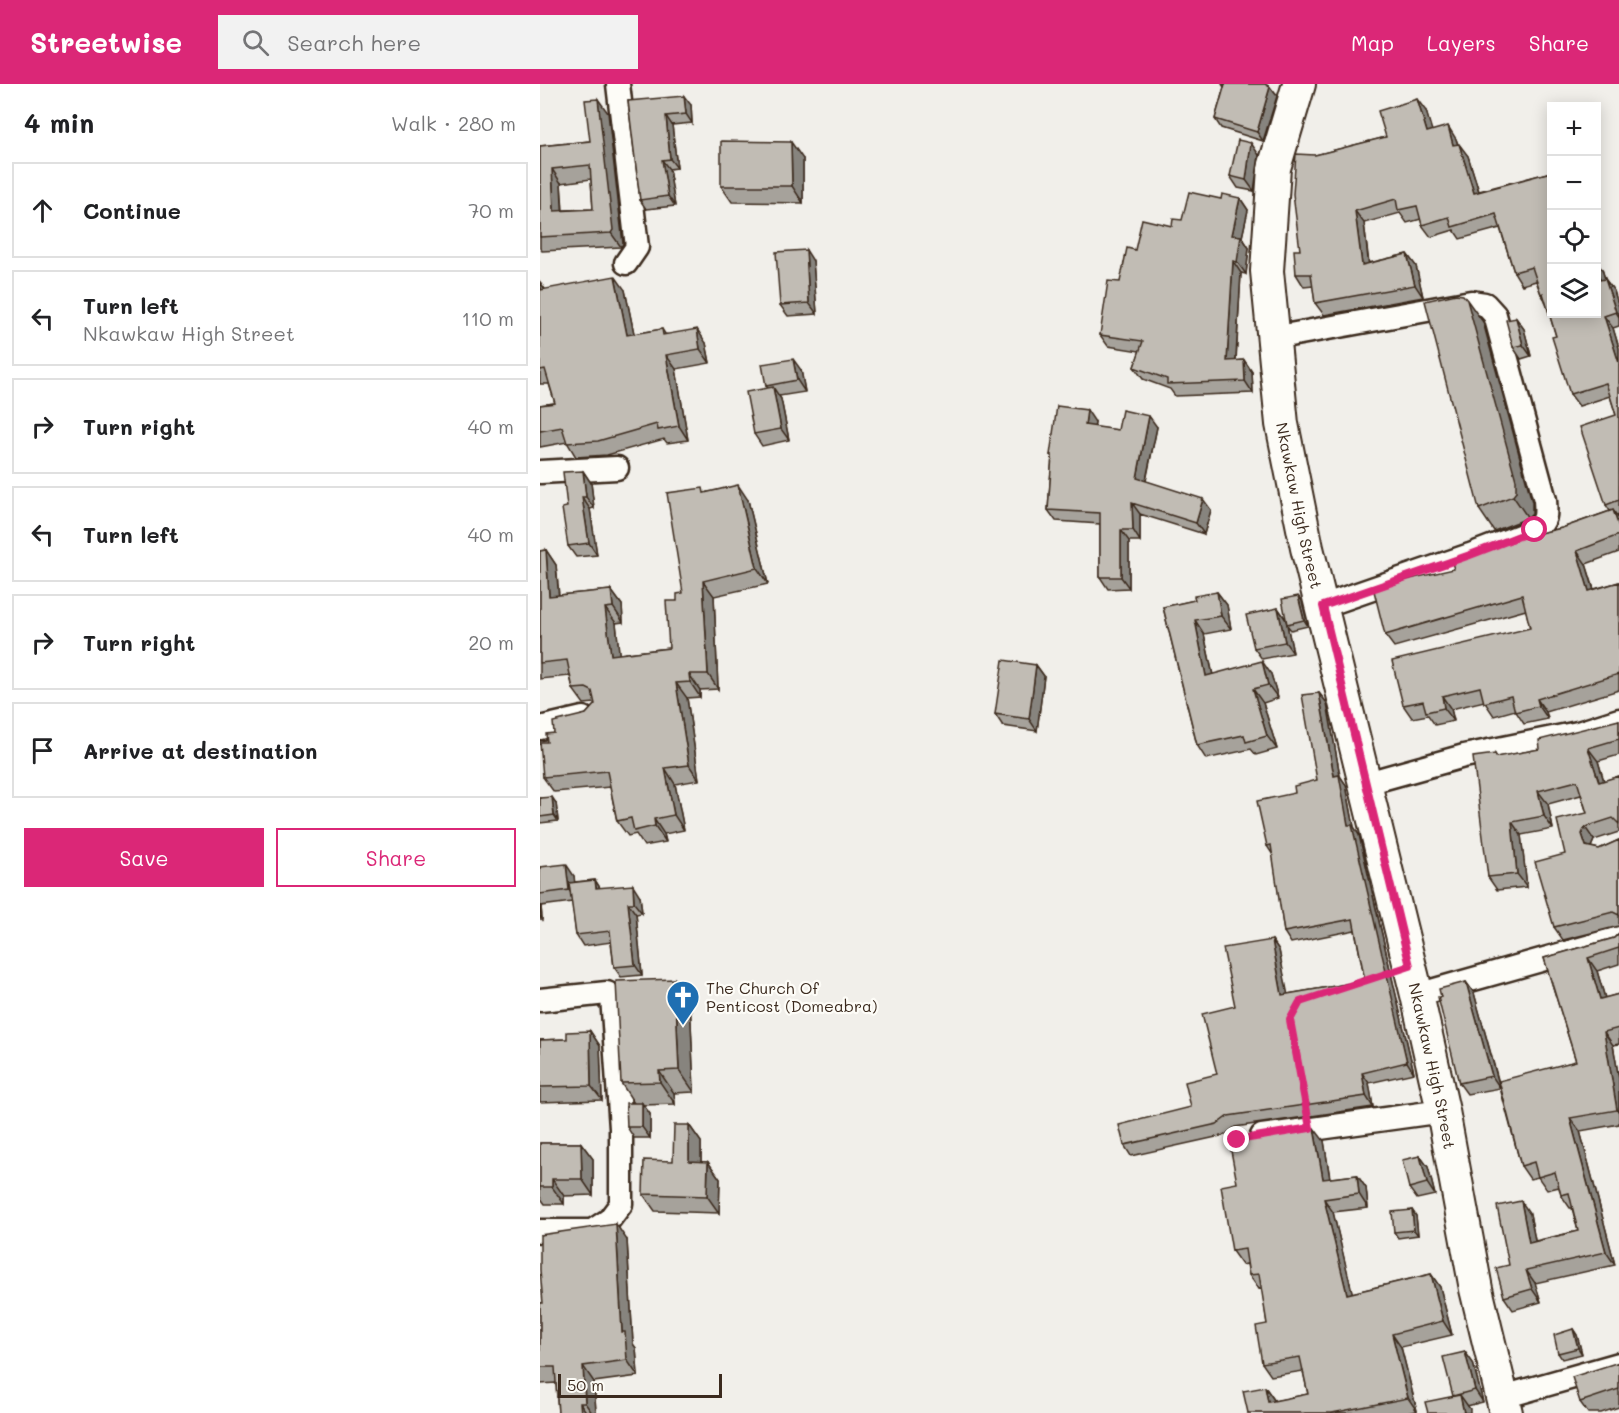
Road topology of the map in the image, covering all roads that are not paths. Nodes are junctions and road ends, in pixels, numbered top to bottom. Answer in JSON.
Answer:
{"nodes":[{"id":1,"x":618,"y":84,"type":"edge"},
{"id":2,"x":1299,"y":84,"type":"edge"},
{"id":3,"x":626,"y":263,"type":"dead end"},
{"id":4,"x":1273,"y":338,"type":"junction"},
{"id":5,"x":617,"y":468,"type":"dead end"},
{"id":6,"x":540,"y":472,"type":"edge"},
{"id":7,"x":1323,"y":606,"type":"junction"},
{"id":8,"x":593,"y":716,"type":"edge"},
{"id":9,"x":1619,"y":720,"type":"edge"},
{"id":10,"x":540,"y":728,"type":"edge"},
{"id":11,"x":1367,"y":783,"type":"junction"},
{"id":12,"x":1619,"y":938,"type":"edge"},
{"id":13,"x":1413,"y":980,"type":"junction"},
{"id":14,"x":540,"y":1000,"type":"edge"},
{"id":15,"x":1443,"y":1111,"type":"junction"},
{"id":16,"x":1237,"y":1140,"type":"edge"},
{"id":17,"x":540,"y":1231,"type":"edge"},
{"id":18,"x":1619,"y":1364,"type":"edge"},
{"id":19,"x":1504,"y":1405,"type":"edge"}],
"edges":[{"from":1,"to":3,"type":"street"},
{"from":2,"to":4,"type":"main road","name":"Nkawkaw High Street"},
{"from":4,"to":7,"type":"main road","name":"Nkawkaw High Street"},
{"from":4,"to":7,"type":"street"},
{"from":5,"to":6,"type":"street"},
{"from":7,"to":11,"type":"main road","name":"Nkawkaw High Street"},
{"from":8,"to":10,"type":"street"},
{"from":9,"to":11,"type":"street"},
{"from":11,"to":13,"type":"main road","name":"Nkawkaw High Street"},
{"from":12,"to":13,"type":"street"},
{"from":13,"to":15,"type":"main road","name":"Nkawkaw High Street"},
{"from":14,"to":17,"type":"street"},
{"from":15,"to":16,"type":"street"},
{"from":15,"to":19,"type":"main road","name":"Nkawkaw High Street"},
{"from":18,"to":19,"type":"street"}]}
